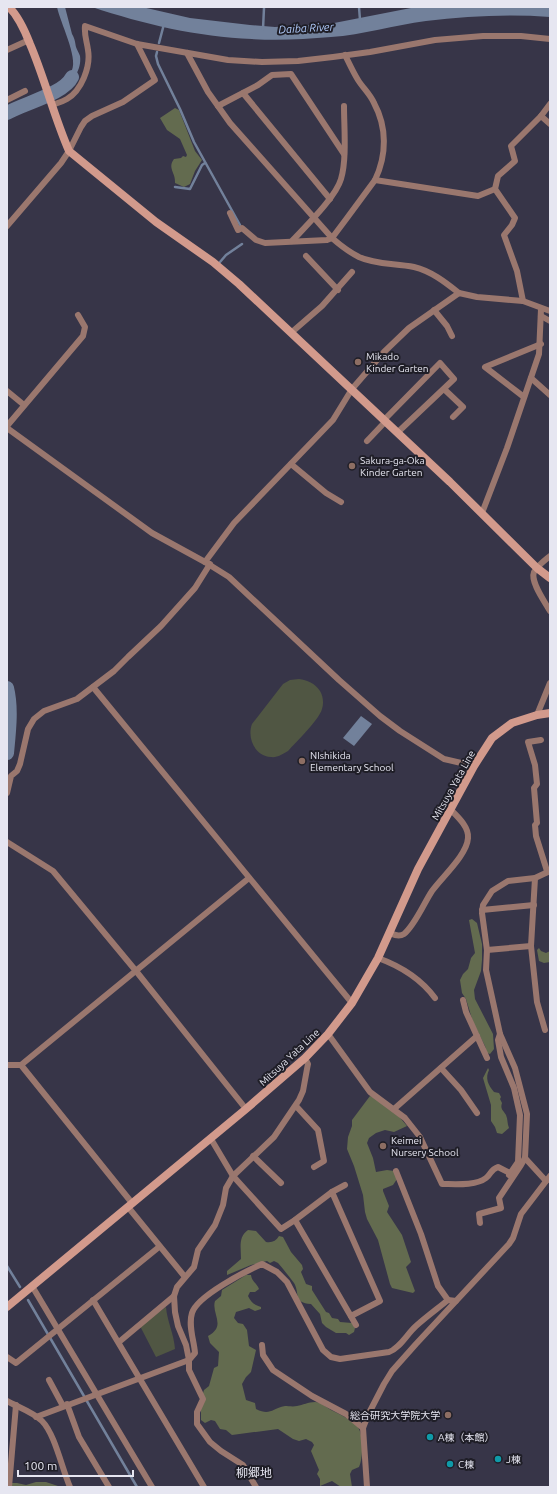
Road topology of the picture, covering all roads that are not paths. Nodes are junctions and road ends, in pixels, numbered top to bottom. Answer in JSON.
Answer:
{"nodes":[{"id":1,"x":11,"y":9,"type":"edge"},
{"id":2,"x":550,"y":39,"type":"edge"},
{"id":3,"x":29,"y":40,"type":"junction"},
{"id":4,"x":137,"y":44,"type":"junction"},
{"id":5,"x":7,"y":50,"type":"edge"},
{"id":6,"x":187,"y":53,"type":"junction"},
{"id":7,"x":345,"y":55,"type":"junction"},
{"id":8,"x":25,"y":91,"type":"dead end"},
{"id":9,"x":243,"y":93,"type":"junction"},
{"id":10,"x":7,"y":100,"type":"edge"},
{"id":11,"x":550,"y":104,"type":"edge"},
{"id":12,"x":52,"y":105,"type":"junction"},
{"id":13,"x":218,"y":106,"type":"junction"},
{"id":14,"x":344,"y":106,"type":"dead end"},
{"id":15,"x":541,"y":116,"type":"junction"},
{"id":16,"x":550,"y":124,"type":"edge"},
{"id":17,"x":69,"y":151,"type":"junction"},
{"id":18,"x":344,"y":154,"type":"junction"},
{"id":19,"x":375,"y":180,"type":"junction"},
{"id":20,"x":495,"y":189,"type":"junction"},
{"id":21,"x":330,"y":199,"type":"junction"},
{"id":22,"x":230,"y":213,"type":"dead end"},
{"id":23,"x":313,"y":218,"type":"junction"},
{"id":24,"x":7,"y":226,"type":"edge"},
{"id":25,"x":332,"y":238,"type":"junction"},
{"id":26,"x":292,"y":241,"type":"junction"},
{"id":27,"x":306,"y":256,"type":"dead end"},
{"id":28,"x":352,"y":272,"type":"dead end"},
{"id":29,"x":338,"y":290,"type":"junction"},
{"id":30,"x":459,"y":293,"type":"junction"},
{"id":31,"x":523,"y":301,"type":"junction"},
{"id":32,"x":434,"y":310,"type":"junction"},
{"id":33,"x":549,"y":310,"type":"edge"},
{"id":34,"x":541,"y":312,"type":"junction"},
{"id":35,"x":78,"y":314,"type":"dead end"},
{"id":36,"x":550,"y":321,"type":"edge"},
{"id":37,"x":292,"y":332,"type":"junction"},
{"id":38,"x":452,"y":336,"type":"dead end"},
{"id":39,"x":541,"y":344,"type":"junction"},
{"id":40,"x":532,"y":378,"type":"junction"},
{"id":41,"x":444,"y":389,"type":"junction"},
{"id":42,"x":352,"y":390,"type":"junction"},
{"id":43,"x":7,"y":391,"type":"edge"},
{"id":44,"x":550,"y":395,"type":"edge"},
{"id":45,"x":524,"y":397,"type":"junction"},
{"id":46,"x":24,"y":405,"type":"junction"},
{"id":47,"x":453,"y":417,"type":"dead end"},
{"id":48,"x":385,"y":421,"type":"junction"},
{"id":49,"x":7,"y":427,"type":"edge"},
{"id":50,"x":397,"y":433,"type":"junction"},
{"id":51,"x":367,"y":441,"type":"dead end"},
{"id":52,"x":291,"y":464,"type":"junction"},
{"id":53,"x":342,"y":502,"type":"dead end"},
{"id":54,"x":482,"y":513,"type":"junction"},
{"id":55,"x":550,"y":556,"type":"edge"},
{"id":56,"x":208,"y":563,"type":"junction"},
{"id":57,"x":537,"y":568,"type":"junction"},
{"id":58,"x":550,"y":578,"type":"edge"},
{"id":59,"x":550,"y":612,"type":"edge"},
{"id":60,"x":550,"y":684,"type":"edge"},
{"id":61,"x":93,"y":687,"type":"junction"},
{"id":62,"x":550,"y":713,"type":"edge"},
{"id":63,"x":537,"y":715,"type":"junction"},
{"id":64,"x":541,"y":740,"type":"dead end"},
{"id":65,"x":474,"y":766,"type":"junction"},
{"id":66,"x":7,"y":793,"type":"edge"},
{"id":67,"x":451,"y":810,"type":"junction"},
{"id":68,"x":7,"y":842,"type":"edge"},
{"id":69,"x":549,"y":871,"type":"edge"},
{"id":70,"x":249,"y":878,"type":"junction"},
{"id":71,"x":535,"y":878,"type":"junction"},
{"id":72,"x":534,"y":905,"type":"junction"},
{"id":73,"x":482,"y":910,"type":"junction"},
{"id":74,"x":390,"y":933,"type":"junction"},
{"id":75,"x":531,"y":946,"type":"junction"},
{"id":76,"x":487,"y":950,"type":"junction"},
{"id":77,"x":378,"y":958,"type":"junction"},
{"id":78,"x":136,"y":971,"type":"junction"},
{"id":79,"x":435,"y":998,"type":"dead end"},
{"id":80,"x":463,"y":1000,"type":"dead end"},
{"id":81,"x":352,"y":1003,"type":"junction"},
{"id":82,"x":545,"y":1030,"type":"dead end"},
{"id":83,"x":328,"y":1034,"type":"junction"},
{"id":84,"x":500,"y":1034,"type":"junction"},
{"id":85,"x":477,"y":1036,"type":"junction"},
{"id":86,"x":305,"y":1058,"type":"junction"},
{"id":87,"x":487,"y":1058,"type":"dead end"},
{"id":88,"x":7,"y":1065,"type":"edge"},
{"id":89,"x":22,"y":1066,"type":"junction"},
{"id":90,"x":441,"y":1068,"type":"junction"},
{"id":91,"x":296,"y":1106,"type":"junction"},
{"id":92,"x":246,"y":1109,"type":"junction"},
{"id":93,"x":394,"y":1109,"type":"junction"},
{"id":94,"x":477,"y":1112,"type":"dead end"},
{"id":95,"x":211,"y":1139,"type":"junction"},
{"id":96,"x":253,"y":1156,"type":"junction"},
{"id":97,"x":525,"y":1158,"type":"junction"},
{"id":98,"x":314,"y":1167,"type":"dead end"},
{"id":99,"x":396,"y":1171,"type":"dead end"},
{"id":100,"x":510,"y":1173,"type":"junction"},
{"id":101,"x":233,"y":1176,"type":"junction"},
{"id":102,"x":548,"y":1179,"type":"edge"},
{"id":103,"x":280,"y":1183,"type":"dead end"},
{"id":104,"x":345,"y":1185,"type":"dead end"},
{"id":105,"x":332,"y":1192,"type":"junction"},
{"id":106,"x":504,"y":1192,"type":"junction"},
{"id":107,"x":130,"y":1205,"type":"junction"},
{"id":108,"x":295,"y":1220,"type":"junction"},
{"id":109,"x":480,"y":1223,"type":"dead end"},
{"id":110,"x":159,"y":1247,"type":"junction"},
{"id":111,"x":185,"y":1277,"type":"junction"},
{"id":112,"x":32,"y":1286,"type":"junction"},
{"id":113,"x":174,"y":1296,"type":"junction"},
{"id":114,"x":94,"y":1300,"type":"junction"},
{"id":115,"x":448,"y":1300,"type":"junction"},
{"id":116,"x":456,"y":1301,"type":"junction"},
{"id":117,"x":7,"y":1307,"type":"edge"},
{"id":118,"x":351,"y":1316,"type":"junction"},
{"id":119,"x":356,"y":1325,"type":"dead end"},
{"id":120,"x":58,"y":1329,"type":"junction"},
{"id":121,"x":119,"y":1342,"type":"junction"},
{"id":122,"x":262,"y":1345,"type":"dead end"},
{"id":123,"x":7,"y":1357,"type":"edge"},
{"id":124,"x":189,"y":1360,"type":"junction"},
{"id":125,"x":139,"y":1378,"type":"junction"},
{"id":126,"x":49,"y":1380,"type":"dead end"},
{"id":127,"x":97,"y":1393,"type":"junction"},
{"id":128,"x":7,"y":1401,"type":"edge"},
{"id":129,"x":16,"y":1405,"type":"junction"},
{"id":130,"x":65,"y":1405,"type":"junction"},
{"id":131,"x":36,"y":1417,"type":"junction"},
{"id":132,"x":363,"y":1428,"type":"junction"},
{"id":133,"x":253,"y":1486,"type":"edge"},
{"id":134,"x":9,"y":1487,"type":"edge"},
{"id":135,"x":70,"y":1487,"type":"edge"},
{"id":136,"x":109,"y":1487,"type":"edge"},
{"id":137,"x":152,"y":1487,"type":"edge"},
{"id":138,"x":204,"y":1487,"type":"edge"},
{"id":139,"x":367,"y":1487,"type":"edge"}],
"edges":[{"from":1,"to":3,"type":"main road"},
{"from":2,"to":7,"type":"street"},
{"from":3,"to":5,"type":"street"},
{"from":3,"to":12,"type":"main road"},
{"from":4,"to":6,"type":"street"},
{"from":4,"to":12,"type":"street"},
{"from":4,"to":17,"type":"street"},
{"from":6,"to":7,"type":"street"},
{"from":6,"to":13,"type":"street"},
{"from":7,"to":19,"type":"street"},
{"from":8,"to":10,"type":"street"},
{"from":9,"to":13,"type":"street"},
{"from":9,"to":18,"type":"street"},
{"from":9,"to":21,"type":"street"},
{"from":11,"to":15,"type":"street"},
{"from":12,"to":17,"type":"main road"},
{"from":13,"to":23,"type":"street"},
{"from":14,"to":18,"type":"street"},
{"from":15,"to":16,"type":"street"},
{"from":15,"to":20,"type":"street"},
{"from":17,"to":24,"type":"street"},
{"from":17,"to":37,"type":"main road"},
{"from":18,"to":21,"type":"street"},
{"from":19,"to":20,"type":"street"},
{"from":19,"to":25,"type":"street"},
{"from":20,"to":31,"type":"street"},
{"from":21,"to":23,"type":"street"},
{"from":22,"to":26,"type":"street"},
{"from":23,"to":25,"type":"street"},
{"from":23,"to":26,"type":"street"},
{"from":25,"to":26,"type":"street"},
{"from":25,"to":30,"type":"street"},
{"from":27,"to":29,"type":"street"},
{"from":28,"to":29,"type":"street"},
{"from":29,"to":37,"type":"street"},
{"from":30,"to":31,"type":"street"},
{"from":30,"to":32,"type":"street"},
{"from":31,"to":34,"type":"street"},
{"from":32,"to":38,"type":"street"},
{"from":32,"to":42,"type":"street"},
{"from":33,"to":34,"type":"street"},
{"from":34,"to":36,"type":"street"},
{"from":34,"to":39,"type":"street"},
{"from":35,"to":46,"type":"street"},
{"from":37,"to":42,"type":"main road"},
{"from":39,"to":40,"type":"street"},
{"from":39,"to":45,"type":"street"},
{"from":40,"to":44,"type":"street"},
{"from":40,"to":45,"type":"street"},
{"from":41,"to":47,"type":"street"},
{"from":41,"to":48,"type":"street"},
{"from":41,"to":50,"type":"street"},
{"from":42,"to":48,"type":"main road"},
{"from":42,"to":52,"type":"street"},
{"from":43,"to":46,"type":"street"},
{"from":45,"to":54,"type":"street"},
{"from":46,"to":49,"type":"street"},
{"from":48,"to":50,"type":"main road"},
{"from":48,"to":51,"type":"street"},
{"from":49,"to":56,"type":"street"},
{"from":50,"to":54,"type":"main road"},
{"from":52,"to":53,"type":"street"},
{"from":52,"to":56,"type":"street"},
{"from":54,"to":57,"type":"main road"},
{"from":55,"to":57,"type":"street"},
{"from":56,"to":61,"type":"street"},
{"from":56,"to":65,"type":"street"},
{"from":57,"to":58,"type":"main road"},
{"from":57,"to":59,"type":"street"},
{"from":60,"to":63,"type":"street"},
{"from":61,"to":66,"type":"street"},
{"from":61,"to":70,"type":"street"},
{"from":62,"to":63,"type":"main road","name":"Mitsuya Yata Line"},
{"from":63,"to":65,"type":"main road","name":"Mitsuya Yata Line"},
{"from":64,"to":69,"type":"street"},
{"from":65,"to":67,"type":"main road","name":"Mitsuya Yata Line"},
{"from":67,"to":74,"type":"main road","name":"Mitsuya Yata Line"},
{"from":67,"to":74,"type":"street"},
{"from":68,"to":78,"type":"street"},
{"from":69,"to":71,"type":"street"},
{"from":70,"to":78,"type":"street"},
{"from":70,"to":81,"type":"street"},
{"from":71,"to":72,"type":"street"},
{"from":71,"to":73,"type":"street"},
{"from":72,"to":73,"type":"street"},
{"from":72,"to":75,"type":"street"},
{"from":73,"to":76,"type":"street"},
{"from":74,"to":77,"type":"main road","name":"Mitsuya Yata Line"},
{"from":75,"to":76,"type":"street"},
{"from":75,"to":82,"type":"street"},
{"from":76,"to":84,"type":"street"},
{"from":77,"to":79,"type":"street"},
{"from":77,"to":81,"type":"main road","name":"Mitsuya Yata Line"},
{"from":78,"to":89,"type":"street"},
{"from":78,"to":92,"type":"street"},
{"from":80,"to":85,"type":"street"},
{"from":81,"to":83,"type":"main road","name":"Mitsuya Yata Line"},
{"from":83,"to":86,"type":"main road","name":"Mitsuya Yata Line"},
{"from":83,"to":93,"type":"street"},
{"from":84,"to":97,"type":"street"},
{"from":84,"to":100,"type":"street"},
{"from":85,"to":87,"type":"street"},
{"from":85,"to":90,"type":"street"},
{"from":86,"to":91,"type":"street"},
{"from":86,"to":92,"type":"main road","name":"Mitsuya Yata Line"},
{"from":88,"to":89,"type":"street"},
{"from":89,"to":107,"type":"street"},
{"from":90,"to":93,"type":"street"},
{"from":90,"to":94,"type":"street"},
{"from":91,"to":96,"type":"street"},
{"from":91,"to":98,"type":"street"},
{"from":92,"to":95,"type":"main road","name":"Mitsuya Yata Line"},
{"from":93,"to":100,"type":"street"},
{"from":95,"to":101,"type":"street"},
{"from":95,"to":107,"type":"main road","name":"Mitsuya Yata Line"},
{"from":96,"to":101,"type":"street"},
{"from":96,"to":103,"type":"street"},
{"from":97,"to":102,"type":"street"},
{"from":97,"to":106,"type":"street"},
{"from":99,"to":115,"type":"street"},
{"from":100,"to":106,"type":"street"},
{"from":101,"to":108,"type":"street"},
{"from":101,"to":111,"type":"street"},
{"from":102,"to":116,"type":"street"},
{"from":104,"to":105,"type":"street"},
{"from":105,"to":108,"type":"street"},
{"from":105,"to":118,"type":"street"},
{"from":106,"to":109,"type":"street"},
{"from":107,"to":110,"type":"street"},
{"from":107,"to":112,"type":"main road","name":"Mitsuya Yata Line"},
{"from":108,"to":118,"type":"street"},
{"from":110,"to":111,"type":"street"},
{"from":110,"to":114,"type":"street"},
{"from":111,"to":113,"type":"street"},
{"from":112,"to":117,"type":"main road","name":"Mitsuya Yata Line"},
{"from":112,"to":120,"type":"street"},
{"from":113,"to":121,"type":"street"},
{"from":113,"to":124,"type":"street"},
{"from":114,"to":120,"type":"street"},
{"from":114,"to":121,"type":"street"},
{"from":115,"to":116,"type":"street"},
{"from":115,"to":124,"type":"street"},
{"from":116,"to":132,"type":"street"},
{"from":118,"to":119,"type":"street"},
{"from":120,"to":123,"type":"street"},
{"from":120,"to":127,"type":"street"},
{"from":121,"to":125,"type":"street"},
{"from":122,"to":132,"type":"street"},
{"from":124,"to":125,"type":"street"},
{"from":124,"to":133,"type":"street"},
{"from":125,"to":127,"type":"street"},
{"from":125,"to":138,"type":"street"},
{"from":126,"to":130,"type":"street"},
{"from":127,"to":130,"type":"street"},
{"from":127,"to":137,"type":"street"},
{"from":128,"to":129,"type":"street"},
{"from":129,"to":131,"type":"street"},
{"from":129,"to":134,"type":"street"},
{"from":130,"to":131,"type":"street"},
{"from":130,"to":136,"type":"street"},
{"from":131,"to":135,"type":"street"},
{"from":132,"to":139,"type":"street"}]}
